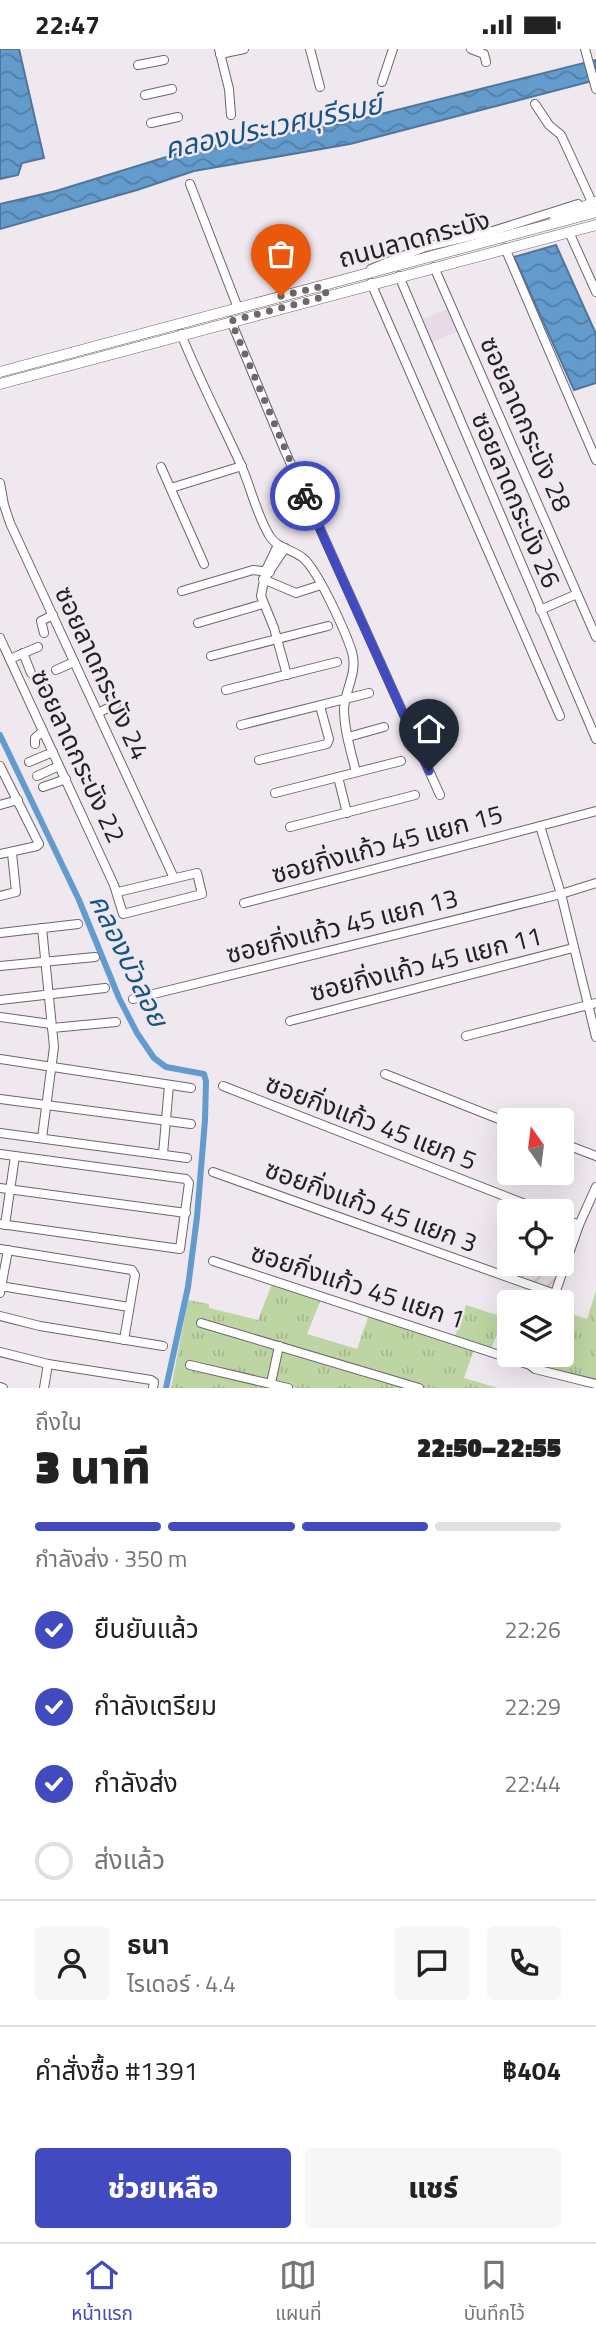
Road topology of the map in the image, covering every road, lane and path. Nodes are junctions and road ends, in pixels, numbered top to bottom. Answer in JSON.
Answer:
{"nodes":[{"id":1,"x":244,"y":49,"type":"edge"},
{"id":2,"x":310,"y":49,"type":"edge"},
{"id":3,"x":393,"y":49,"type":"edge"},
{"id":4,"x":471,"y":49,"type":"edge"},
{"id":5,"x":585,"y":49,"type":"edge"},
{"id":6,"x":219,"y":52,"type":"edge"},
{"id":7,"x":164,"y":60,"type":"dead end"},
{"id":8,"x":486,"y":62,"type":"dead end"},
{"id":9,"x":138,"y":65,"type":"dead end"},
{"id":10,"x":382,"y":82,"type":"dead end"},
{"id":11,"x":320,"y":87,"type":"dead end"},
{"id":12,"x":172,"y":89,"type":"dead end"},
{"id":13,"x":596,"y":89,"type":"edge"},
{"id":14,"x":145,"y":95,"type":"dead end"},
{"id":15,"x":535,"y":104,"type":"dead end"},
{"id":16,"x":231,"y":115,"type":"dead end"},
{"id":17,"x":178,"y":117,"type":"dead end"},
{"id":18,"x":151,"y":123,"type":"dead end"},
{"id":19,"x":190,"y":184,"type":"dead end"},
{"id":20,"x":594,"y":200,"type":"edge"},
{"id":21,"x":596,"y":212,"type":"edge"},
{"id":22,"x":596,"y":225,"type":"edge"},
{"id":23,"x":519,"y":231,"type":"junction"},
{"id":24,"x":569,"y":232,"type":"junction"},
{"id":25,"x":505,"y":248,"type":"junction"},
{"id":26,"x":434,"y":267,"type":"junction"},
{"id":27,"x":399,"y":277,"type":"junction"},
{"id":28,"x":349,"y":279,"type":"junction"},
{"id":29,"x":371,"y":283,"type":"junction"},
{"id":30,"x":325,"y":291,"type":"junction"},
{"id":31,"x":596,"y":292,"type":"edge"},
{"id":32,"x":238,"y":308,"type":"junction"},
{"id":33,"x":231,"y":321,"type":"junction"},
{"id":34,"x":181,"y":334,"type":"junction"},
{"id":35,"x":0,"y":372,"type":"edge"},
{"id":36,"x":0,"y":384,"type":"edge"},
{"id":37,"x":596,"y":460,"type":"edge"},
{"id":38,"x":242,"y":466,"type":"junction"},
{"id":39,"x":161,"y":467,"type":"dead end"},
{"id":40,"x":0,"y":483,"type":"edge"},
{"id":41,"x":171,"y":488,"type":"junction"},
{"id":42,"x":281,"y":546,"type":"junction"},
{"id":43,"x":204,"y":564,"type":"dead end"},
{"id":44,"x":266,"y":575,"type":"junction"},
{"id":45,"x":321,"y":585,"type":"junction"},
{"id":46,"x":182,"y":591,"type":"dead end"},
{"id":47,"x":577,"y":594,"type":"junction"},
{"id":48,"x":263,"y":604,"type":"junction"},
{"id":49,"x":540,"y":610,"type":"junction"},
{"id":50,"x":53,"y":615,"type":"junction"},
{"id":51,"x":198,"y":623,"type":"dead end"},
{"id":52,"x":328,"y":626,"type":"dead end"},
{"id":53,"x":44,"y":633,"type":"dead end"},
{"id":54,"x":596,"y":637,"type":"edge"},
{"id":55,"x":0,"y":639,"type":"edge"},
{"id":56,"x":278,"y":639,"type":"junction"},
{"id":57,"x":38,"y":647,"type":"dead end"},
{"id":58,"x":23,"y":653,"type":"junction"},
{"id":59,"x":211,"y":656,"type":"dead end"},
{"id":60,"x":10,"y":659,"type":"junction"},
{"id":61,"x":74,"y":662,"type":"junction"},
{"id":62,"x":337,"y":662,"type":"dead end"},
{"id":63,"x":56,"y":670,"type":"dead end"},
{"id":64,"x":32,"y":673,"type":"dead end"},
{"id":65,"x":287,"y":675,"type":"junction"},
{"id":66,"x":226,"y":690,"type":"dead end"},
{"id":67,"x":369,"y":694,"type":"dead end"},
{"id":68,"x":345,"y":699,"type":"junction"},
{"id":69,"x":116,"y":704,"type":"dead end"},
{"id":70,"x":320,"y":706,"type":"junction"},
{"id":71,"x":98,"y":713,"type":"junction"},
{"id":72,"x":559,"y":716,"type":"dead end"},
{"id":73,"x":241,"y":725,"type":"dead end"},
{"id":74,"x":384,"y":727,"type":"dead end"},
{"id":75,"x":43,"y":731,"type":"junction"},
{"id":76,"x":348,"y":737,"type":"junction"},
{"id":77,"x":596,"y":739,"type":"edge"},
{"id":78,"x":34,"y":744,"type":"dead end"},
{"id":79,"x":53,"y":752,"type":"junction"},
{"id":80,"x":258,"y":760,"type":"dead end"},
{"id":81,"x":401,"y":761,"type":"dead end"},
{"id":82,"x":29,"y":762,"type":"dead end"},
{"id":83,"x":0,"y":766,"type":"edge"},
{"id":84,"x":59,"y":766,"type":"junction"},
{"id":85,"x":356,"y":772,"type":"junction"},
{"id":86,"x":37,"y":776,"type":"dead end"},
{"id":87,"x":338,"y":777,"type":"junction"},
{"id":88,"x":66,"y":779,"type":"junction"},
{"id":89,"x":43,"y":787,"type":"dead end"},
{"id":90,"x":275,"y":793,"type":"dead end"},
{"id":91,"x":440,"y":795,"type":"dead end"},
{"id":92,"x":415,"y":796,"type":"dead end"},
{"id":93,"x":18,"y":800,"type":"junction"},
{"id":94,"x":0,"y":805,"type":"edge"},
{"id":95,"x":596,"y":811,"type":"edge"},
{"id":96,"x":347,"y":814,"type":"junction"},
{"id":97,"x":540,"y":826,"type":"junction"},
{"id":98,"x":290,"y":827,"type":"dead end"},
{"id":99,"x":12,"y":853,"type":"junction"},
{"id":100,"x":0,"y":854,"type":"edge"},
{"id":101,"x":174,"y":878,"type":"junction"},
{"id":102,"x":596,"y":883,"type":"edge"},
{"id":103,"x":118,"y":893,"type":"junction"},
{"id":104,"x":561,"y":894,"type":"junction"},
{"id":105,"x":0,"y":896,"type":"edge"},
{"id":106,"x":244,"y":903,"type":"dead end"},
{"id":107,"x":78,"y":924,"type":"dead end"},
{"id":108,"x":42,"y":928,"type":"junction"},
{"id":109,"x":0,"y":933,"type":"edge"},
{"id":110,"x":573,"y":948,"type":"junction"},
{"id":111,"x":95,"y":957,"type":"dead end"},
{"id":112,"x":45,"y":961,"type":"junction"},
{"id":113,"x":0,"y":966,"type":"edge"},
{"id":114,"x":105,"y":989,"type":"dead end"},
{"id":115,"x":49,"y":995,"type":"junction"},
{"id":116,"x":133,"y":999,"type":"dead end"},
{"id":117,"x":0,"y":1000,"type":"edge"},
{"id":118,"x":592,"y":1004,"type":"edge"},
{"id":119,"x":0,"y":1017,"type":"edge"},
{"id":120,"x":290,"y":1021,"type":"dead end"},
{"id":121,"x":116,"y":1023,"type":"dead end"},
{"id":122,"x":52,"y":1026,"type":"junction"},
{"id":123,"x":466,"y":1036,"type":"dead end"},
{"id":124,"x":596,"y":1037,"type":"edge"},
{"id":125,"x":0,"y":1059,"type":"edge"},
{"id":126,"x":51,"y":1067,"type":"junction"},
{"id":127,"x":385,"y":1075,"type":"dead end"},
{"id":128,"x":169,"y":1085,"type":"junction"},
{"id":129,"x":223,"y":1086,"type":"dead end"},
{"id":130,"x":191,"y":1088,"type":"dead end"},
{"id":131,"x":0,"y":1099,"type":"edge"},
{"id":132,"x":46,"y":1104,"type":"junction"},
{"id":133,"x":497,"y":1118,"type":"edge"},
{"id":134,"x":166,"y":1120,"type":"junction"},
{"id":135,"x":191,"y":1124,"type":"dead end"},
{"id":136,"x":0,"y":1133,"type":"edge"},
{"id":137,"x":42,"y":1138,"type":"junction"},
{"id":138,"x":574,"y":1148,"type":"edge"},
{"id":139,"x":0,"y":1154,"type":"edge"},
{"id":140,"x":163,"y":1154,"type":"junction"},
{"id":141,"x":15,"y":1156,"type":"junction"},
{"id":142,"x":596,"y":1156,"type":"edge"},
{"id":143,"x":187,"y":1158,"type":"dead end"},
{"id":144,"x":212,"y":1172,"type":"dead end"},
{"id":145,"x":596,"y":1187,"type":"edge"},
{"id":146,"x":5,"y":1189,"type":"edge"},
{"id":147,"x":512,"y":1199,"type":"edge"},
{"id":148,"x":186,"y":1213,"type":"junction"},
{"id":149,"x":574,"y":1223,"type":"edge"},
{"id":150,"x":2,"y":1224,"type":"edge"},
{"id":151,"x":579,"y":1225,"type":"junction"},
{"id":152,"x":4,"y":1249,"type":"edge"},
{"id":153,"x":213,"y":1261,"type":"dead end"},
{"id":154,"x":1,"y":1289,"type":"edge"},
{"id":155,"x":531,"y":1290,"type":"edge"},
{"id":156,"x":556,"y":1290,"type":"edge"},
{"id":157,"x":129,"y":1307,"type":"junction"},
{"id":158,"x":0,"y":1316,"type":"edge"},
{"id":159,"x":201,"y":1323,"type":"dead end"},
{"id":160,"x":124,"y":1340,"type":"junction"},
{"id":161,"x":163,"y":1346,"type":"dead end"},
{"id":162,"x":279,"y":1346,"type":"junction"},
{"id":163,"x":0,"y":1352,"type":"edge"},
{"id":164,"x":497,"y":1354,"type":"edge"},
{"id":165,"x":48,"y":1364,"type":"junction"},
{"id":166,"x":190,"y":1365,"type":"dead end"},
{"id":167,"x":532,"y":1367,"type":"edge"},
{"id":168,"x":267,"y":1384,"type":"edge"},
{"id":169,"x":596,"y":1384,"type":"edge"},
{"id":170,"x":44,"y":1388,"type":"edge"},
{"id":171,"x":153,"y":1388,"type":"edge"},
{"id":172,"x":288,"y":1388,"type":"edge"},
{"id":173,"x":419,"y":1388,"type":"edge"}],
"edges":[{"from":1,"to":6,"type":"street"},
{"from":2,"to":11,"type":"street"},
{"from":3,"to":10,"type":"street"},
{"from":4,"to":8,"type":"street"},
{"from":5,"to":13,"type":"street"},
{"from":6,"to":16,"type":"street"},
{"from":7,"to":9,"type":"street"},
{"from":12,"to":14,"type":"street"},
{"from":15,"to":20,"type":"street"},
{"from":17,"to":18,"type":"street"},
{"from":19,"to":32,"type":"street"},
{"from":20,"to":23,"type":"main road"},
{"from":20,"to":28,"type":"street"},
{"from":21,"to":23,"type":"main road","name":"ถนนลาดกระบัง"},
{"from":22,"to":24,"type":"main road","name":"ถนนลาดกระบัง"},
{"from":23,"to":28,"type":"main road","name":"ถนนลาดกระบัง"},
{"from":24,"to":25,"type":"main road","name":"ถนนลาดกระบัง"},
{"from":24,"to":31,"type":"street"},
{"from":25,"to":26,"type":"main road","name":"ถนนลาดกระบัง"},
{"from":25,"to":37,"type":"street"},
{"from":26,"to":27,"type":"main road","name":"ถนนลาดกระบัง"},
{"from":26,"to":47,"type":"street","name":"ซอยลาดกระบัง 28"},
{"from":27,"to":29,"type":"main road","name":"ถนนลาดกระบัง"},
{"from":27,"to":49,"type":"street","name":"ซอยลาดกระบัง 26"},
{"from":28,"to":30,"type":"main road","name":"ถนนลาดกระบัง"},
{"from":29,"to":30,"type":"main road","name":"ถนนลาดกระบัง"},
{"from":29,"to":72,"type":"street"},
{"from":30,"to":32,"type":"main road","name":"ถนนลาดกระบัง"},
{"from":30,"to":33,"type":"main road","name":"ถนนลาดกระบัง"},
{"from":32,"to":35,"type":"main road","name":"ถนนลาดกระบัง"},
{"from":33,"to":34,"type":"main road","name":"ถนนลาดกระบัง"},
{"from":33,"to":91,"type":"street"},
{"from":34,"to":36,"type":"main road","name":"ถนนลาดกระบัง"},
{"from":34,"to":38,"type":"street"},
{"from":38,"to":41,"type":"street"},
{"from":38,"to":42,"type":"street"},
{"from":39,"to":41,"type":"street"},
{"from":40,"to":50,"type":"street","name":"ซอยลาดกระบัง 24"},
{"from":41,"to":43,"type":"street"},
{"from":42,"to":44,"type":"street"},
{"from":42,"to":45,"type":"street"},
{"from":44,"to":45,"type":"street"},
{"from":44,"to":46,"type":"street"},
{"from":44,"to":48,"type":"street"},
{"from":45,"to":68,"type":"street"},
{"from":47,"to":49,"type":"street"},
{"from":47,"to":54,"type":"street","name":"ซอยลาดกระบัง 28"},
{"from":48,"to":51,"type":"street"},
{"from":48,"to":56,"type":"street"},
{"from":49,"to":77,"type":"street","name":"ซอยลาดกระบัง 26"},
{"from":50,"to":53,"type":"street"},
{"from":50,"to":61,"type":"street","name":"ซอยลาดกระบัง 24"},
{"from":52,"to":56,"type":"street"},
{"from":55,"to":60,"type":"street","name":"ซอยลาดกระบัง 22"},
{"from":56,"to":59,"type":"street"},
{"from":56,"to":65,"type":"street"},
{"from":57,"to":58,"type":"street"},
{"from":58,"to":60,"type":"street"},
{"from":58,"to":64,"type":"street"},
{"from":60,"to":75,"type":"street","name":"ซอยลาดกระบัง 22"},
{"from":61,"to":63,"type":"street"},
{"from":61,"to":71,"type":"street","name":"ซอยลาดกระบัง 24"},
{"from":62,"to":65,"type":"street"},
{"from":65,"to":66,"type":"street"},
{"from":67,"to":68,"type":"street"},
{"from":68,"to":70,"type":"street"},
{"from":68,"to":76,"type":"street"},
{"from":69,"to":71,"type":"street"},
{"from":70,"to":73,"type":"street"},
{"from":70,"to":80,"type":"street"},
{"from":71,"to":101,"type":"street","name":"ซอยลาดกระบัง 24"},
{"from":74,"to":76,"type":"street"},
{"from":75,"to":78,"type":"street"},
{"from":75,"to":79,"type":"street","name":"ซอยลาดกระบัง 22"},
{"from":76,"to":85,"type":"street"},
{"from":79,"to":82,"type":"street"},
{"from":79,"to":84,"type":"street","name":"ซอยลาดกระบัง 22"},
{"from":81,"to":85,"type":"street"},
{"from":83,"to":93,"type":"street"},
{"from":84,"to":86,"type":"street"},
{"from":84,"to":88,"type":"street","name":"ซอยลาดกระบัง 22"},
{"from":85,"to":87,"type":"street"},
{"from":87,"to":90,"type":"street"},
{"from":87,"to":96,"type":"street"},
{"from":88,"to":89,"type":"street"},
{"from":88,"to":103,"type":"street","name":"ซอยลาดกระบัง 22"},
{"from":92,"to":96,"type":"street"},
{"from":93,"to":94,"type":"street"},
{"from":93,"to":99,"type":"street"},
{"from":95,"to":97,"type":"street","name":"ซอยกิ่งแก้ว 45 แยก 15"},
{"from":96,"to":98,"type":"street"},
{"from":97,"to":104,"type":"street"},
{"from":97,"to":106,"type":"street","name":"ซอยกิ่งแก้ว 45 แยก 15"},
{"from":99,"to":100,"type":"street"},
{"from":99,"to":105,"type":"street"},
{"from":101,"to":103,"type":"street"},
{"from":101,"to":103,"type":"street"},
{"from":102,"to":104,"type":"street","name":"ซอยกิ่งแก้ว 45 แยก 13"},
{"from":104,"to":110,"type":"street"},
{"from":104,"to":116,"type":"street","name":"ซอยกิ่งแก้ว 45 แยก 13"},
{"from":107,"to":108,"type":"street"},
{"from":108,"to":109,"type":"street"},
{"from":108,"to":112,"type":"street"},
{"from":110,"to":118,"type":"street"},
{"from":110,"to":120,"type":"street","name":"ซอยกิ่งแก้ว 45 แยก 11"},
{"from":111,"to":112,"type":"street"},
{"from":112,"to":113,"type":"street"},
{"from":112,"to":115,"type":"street"},
{"from":114,"to":115,"type":"street"},
{"from":115,"to":117,"type":"street"},
{"from":115,"to":122,"type":"street"},
{"from":118,"to":123,"type":"street"},
{"from":118,"to":124,"type":"street"},
{"from":119,"to":122,"type":"street"},
{"from":121,"to":122,"type":"street"},
{"from":122,"to":126,"type":"street"},
{"from":125,"to":126,"type":"street"},
{"from":126,"to":128,"type":"street"},
{"from":126,"to":132,"type":"street"},
{"from":127,"to":133,"type":"street"},
{"from":128,"to":130,"type":"street"},
{"from":128,"to":134,"type":"street"},
{"from":129,"to":147,"type":"street","name":"ซอยกิ่งแก้ว 45 แยก 5"},
{"from":131,"to":132,"type":"street"},
{"from":132,"to":134,"type":"street"},
{"from":132,"to":137,"type":"street"},
{"from":134,"to":135,"type":"street"},
{"from":134,"to":140,"type":"street"},
{"from":136,"to":137,"type":"street"},
{"from":137,"to":140,"type":"street"},
{"from":138,"to":142,"type":"street"},
{"from":139,"to":141,"type":"street"},
{"from":140,"to":143,"type":"street"},
{"from":141,"to":146,"type":"street"},
{"from":141,"to":148,"type":"street"},
{"from":144,"to":155,"type":"street","name":"ซอยกิ่งแก้ว 45 แยก 3"},
{"from":145,"to":151,"type":"street"},
{"from":146,"to":148,"type":"street"},
{"from":146,"to":150,"type":"street"},
{"from":148,"to":150,"type":"street"},
{"from":149,"to":151,"type":"street"},
{"from":151,"to":156,"type":"street"},
{"from":152,"to":154,"type":"street"},
{"from":152,"to":157,"type":"street"},
{"from":153,"to":164,"type":"street","name":"ซอยกิ่งแก้ว 45 แยก 1"},
{"from":154,"to":157,"type":"street"},
{"from":157,"to":160,"type":"street"},
{"from":158,"to":160,"type":"street"},
{"from":159,"to":162,"type":"street"},
{"from":160,"to":161,"type":"street"},
{"from":162,"to":168,"type":"street"},
{"from":162,"to":173,"type":"street"},
{"from":163,"to":165,"type":"street"},
{"from":165,"to":170,"type":"street"},
{"from":165,"to":171,"type":"street"},
{"from":166,"to":168,"type":"street"},
{"from":167,"to":169,"type":"street","name":"ซอยกิ่งแก้ว 45 แยก 1"},
{"from":168,"to":172,"type":"street"}]}
